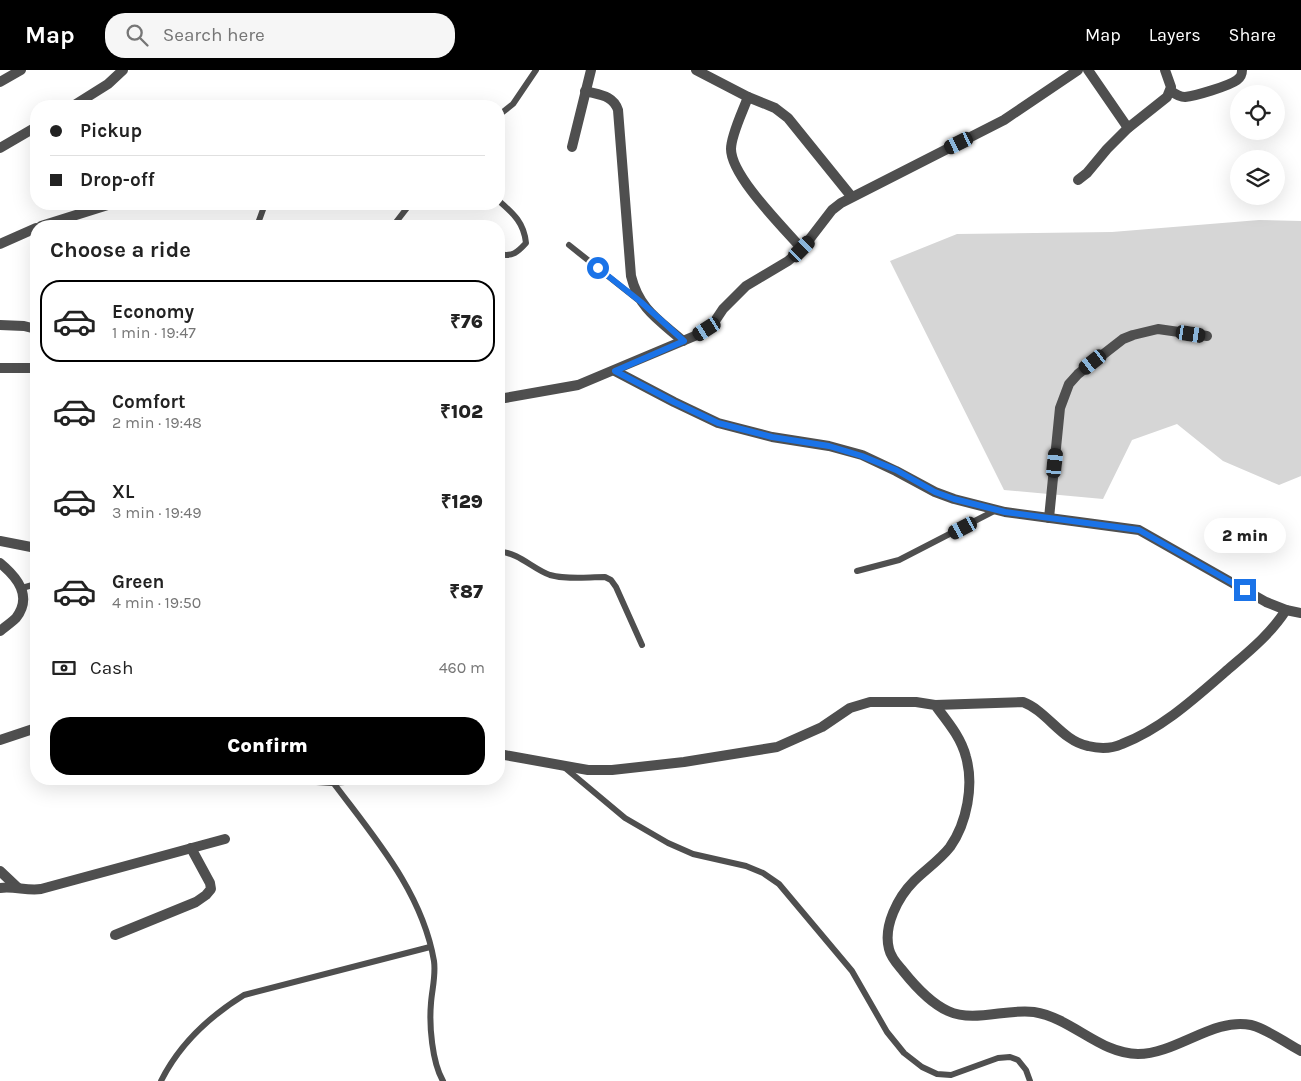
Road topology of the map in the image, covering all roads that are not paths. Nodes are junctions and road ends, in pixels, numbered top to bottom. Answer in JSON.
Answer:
{"nodes":[{"id":1,"x":21,"y":70,"type":"edge"},
{"id":2,"x":123,"y":70,"type":"edge"},
{"id":3,"x":536,"y":70,"type":"edge"},
{"id":4,"x":590,"y":70,"type":"edge"},
{"id":5,"x":696,"y":70,"type":"edge"},
{"id":6,"x":1078,"y":70,"type":"edge"},
{"id":7,"x":1088,"y":70,"type":"edge"},
{"id":8,"x":1165,"y":70,"type":"edge"},
{"id":9,"x":1242,"y":70,"type":"edge"},
{"id":10,"x":1,"y":78,"type":"edge"},
{"id":11,"x":585,"y":91,"type":"junction"},
{"id":12,"x":1170,"y":91,"type":"junction"},
{"id":13,"x":748,"y":97,"type":"junction"},
{"id":14,"x":83,"y":100,"type":"edge"},
{"id":15,"x":505,"y":110,"type":"edge"},
{"id":16,"x":1128,"y":128,"type":"junction"},
{"id":17,"x":30,"y":130,"type":"edge"},
{"id":18,"x":572,"y":147,"type":"dead end"},
{"id":19,"x":0,"y":148,"type":"edge"},
{"id":20,"x":1078,"y":180,"type":"dead end"},
{"id":21,"x":851,"y":196,"type":"junction"},
{"id":22,"x":505,"y":206,"type":"edge"},
{"id":23,"x":92,"y":210,"type":"edge"},
{"id":24,"x":405,"y":210,"type":"edge"},
{"id":25,"x":59,"y":220,"type":"edge"},
{"id":26,"x":397,"y":220,"type":"edge"},
{"id":27,"x":30,"y":231,"type":"edge"},
{"id":28,"x":0,"y":244,"type":"edge"},
{"id":29,"x":569,"y":245,"type":"dead end"},
{"id":30,"x":802,"y":249,"type":"junction"},
{"id":31,"x":505,"y":255,"type":"edge"},
{"id":32,"x":641,"y":302,"type":"junction"},
{"id":33,"x":0,"y":325,"type":"edge"},
{"id":34,"x":30,"y":328,"type":"edge"},
{"id":35,"x":1208,"y":336,"type":"dead end"},
{"id":36,"x":684,"y":341,"type":"junction"},
{"id":37,"x":0,"y":368,"type":"edge"},
{"id":38,"x":30,"y":368,"type":"edge"},
{"id":39,"x":615,"y":371,"type":"junction"},
{"id":40,"x":505,"y":397,"type":"edge"},
{"id":41,"x":996,"y":510,"type":"junction"},
{"id":42,"x":1049,"y":518,"type":"junction"},
{"id":43,"x":0,"y":541,"type":"edge"},
{"id":44,"x":30,"y":547,"type":"edge"},
{"id":45,"x":505,"y":552,"type":"edge"},
{"id":46,"x":0,"y":563,"type":"edge"},
{"id":47,"x":857,"y":571,"type":"dead end"},
{"id":48,"x":30,"y":586,"type":"edge"},
{"id":49,"x":22,"y":588,"type":"junction"},
{"id":50,"x":1286,"y":610,"type":"junction"},
{"id":51,"x":1301,"y":613,"type":"edge"},
{"id":52,"x":0,"y":630,"type":"edge"},
{"id":53,"x":642,"y":645,"type":"dead end"},
{"id":54,"x":935,"y":705,"type":"junction"},
{"id":55,"x":30,"y":730,"type":"edge"},
{"id":56,"x":0,"y":740,"type":"edge"},
{"id":57,"x":505,"y":755,"type":"edge"},
{"id":58,"x":561,"y":765,"type":"junction"},
{"id":59,"x":335,"y":785,"type":"edge"},
{"id":60,"x":225,"y":839,"type":"dead end"},
{"id":61,"x":191,"y":848,"type":"junction"},
{"id":62,"x":0,"y":872,"type":"edge"},
{"id":63,"x":0,"y":888,"type":"edge"},
{"id":64,"x":18,"y":888,"type":"junction"},
{"id":65,"x":115,"y":935,"type":"dead end"},
{"id":66,"x":430,"y":947,"type":"junction"},
{"id":67,"x":1301,"y":1051,"type":"edge"},
{"id":68,"x":161,"y":1081,"type":"edge"},
{"id":69,"x":443,"y":1081,"type":"edge"},
{"id":70,"x":1030,"y":1081,"type":"edge"}],
"edges":[{"from":1,"to":10,"type":"street"},
{"from":2,"to":14,"type":"street"},
{"from":3,"to":15,"type":"lane"},
{"from":4,"to":11,"type":"street"},
{"from":5,"to":13,"type":"street"},
{"from":6,"to":21,"type":"street"},
{"from":7,"to":16,"type":"street"},
{"from":8,"to":12,"type":"street"},
{"from":9,"to":12,"type":"street"},
{"from":11,"to":18,"type":"street"},
{"from":11,"to":32,"type":"street"},
{"from":12,"to":16,"type":"street"},
{"from":13,"to":21,"type":"street"},
{"from":13,"to":30,"type":"street"},
{"from":16,"to":20,"type":"street"},
{"from":17,"to":19,"type":"street"},
{"from":21,"to":30,"type":"street"},
{"from":22,"to":31,"type":"lane"},
{"from":23,"to":25,"type":"street"},
{"from":24,"to":26,"type":"lane"},
{"from":27,"to":28,"type":"street"},
{"from":29,"to":32,"type":"lane"},
{"from":30,"to":36,"type":"street"},
{"from":32,"to":36,"type":"street"},
{"from":33,"to":34,"type":"street"},
{"from":35,"to":42,"type":"street"},
{"from":36,"to":39,"type":"street"},
{"from":37,"to":38,"type":"street"},
{"from":39,"to":40,"type":"street"},
{"from":39,"to":41,"type":"street"},
{"from":41,"to":42,"type":"street"},
{"from":41,"to":47,"type":"lane"},
{"from":42,"to":50,"type":"street"},
{"from":43,"to":44,"type":"street"},
{"from":45,"to":53,"type":"lane"},
{"from":46,"to":49,"type":"street"},
{"from":48,"to":49,"type":"lane"},
{"from":49,"to":52,"type":"street"},
{"from":50,"to":51,"type":"street"},
{"from":50,"to":54,"type":"street"},
{"from":54,"to":58,"type":"street"},
{"from":54,"to":67,"type":"street"},
{"from":55,"to":56,"type":"street"},
{"from":57,"to":58,"type":"street"},
{"from":58,"to":70,"type":"lane"},
{"from":59,"to":66,"type":"lane"},
{"from":60,"to":61,"type":"street"},
{"from":61,"to":64,"type":"street"},
{"from":61,"to":65,"type":"street"},
{"from":62,"to":64,"type":"street"},
{"from":63,"to":64,"type":"street"},
{"from":66,"to":68,"type":"lane"},
{"from":66,"to":69,"type":"lane"}]}
